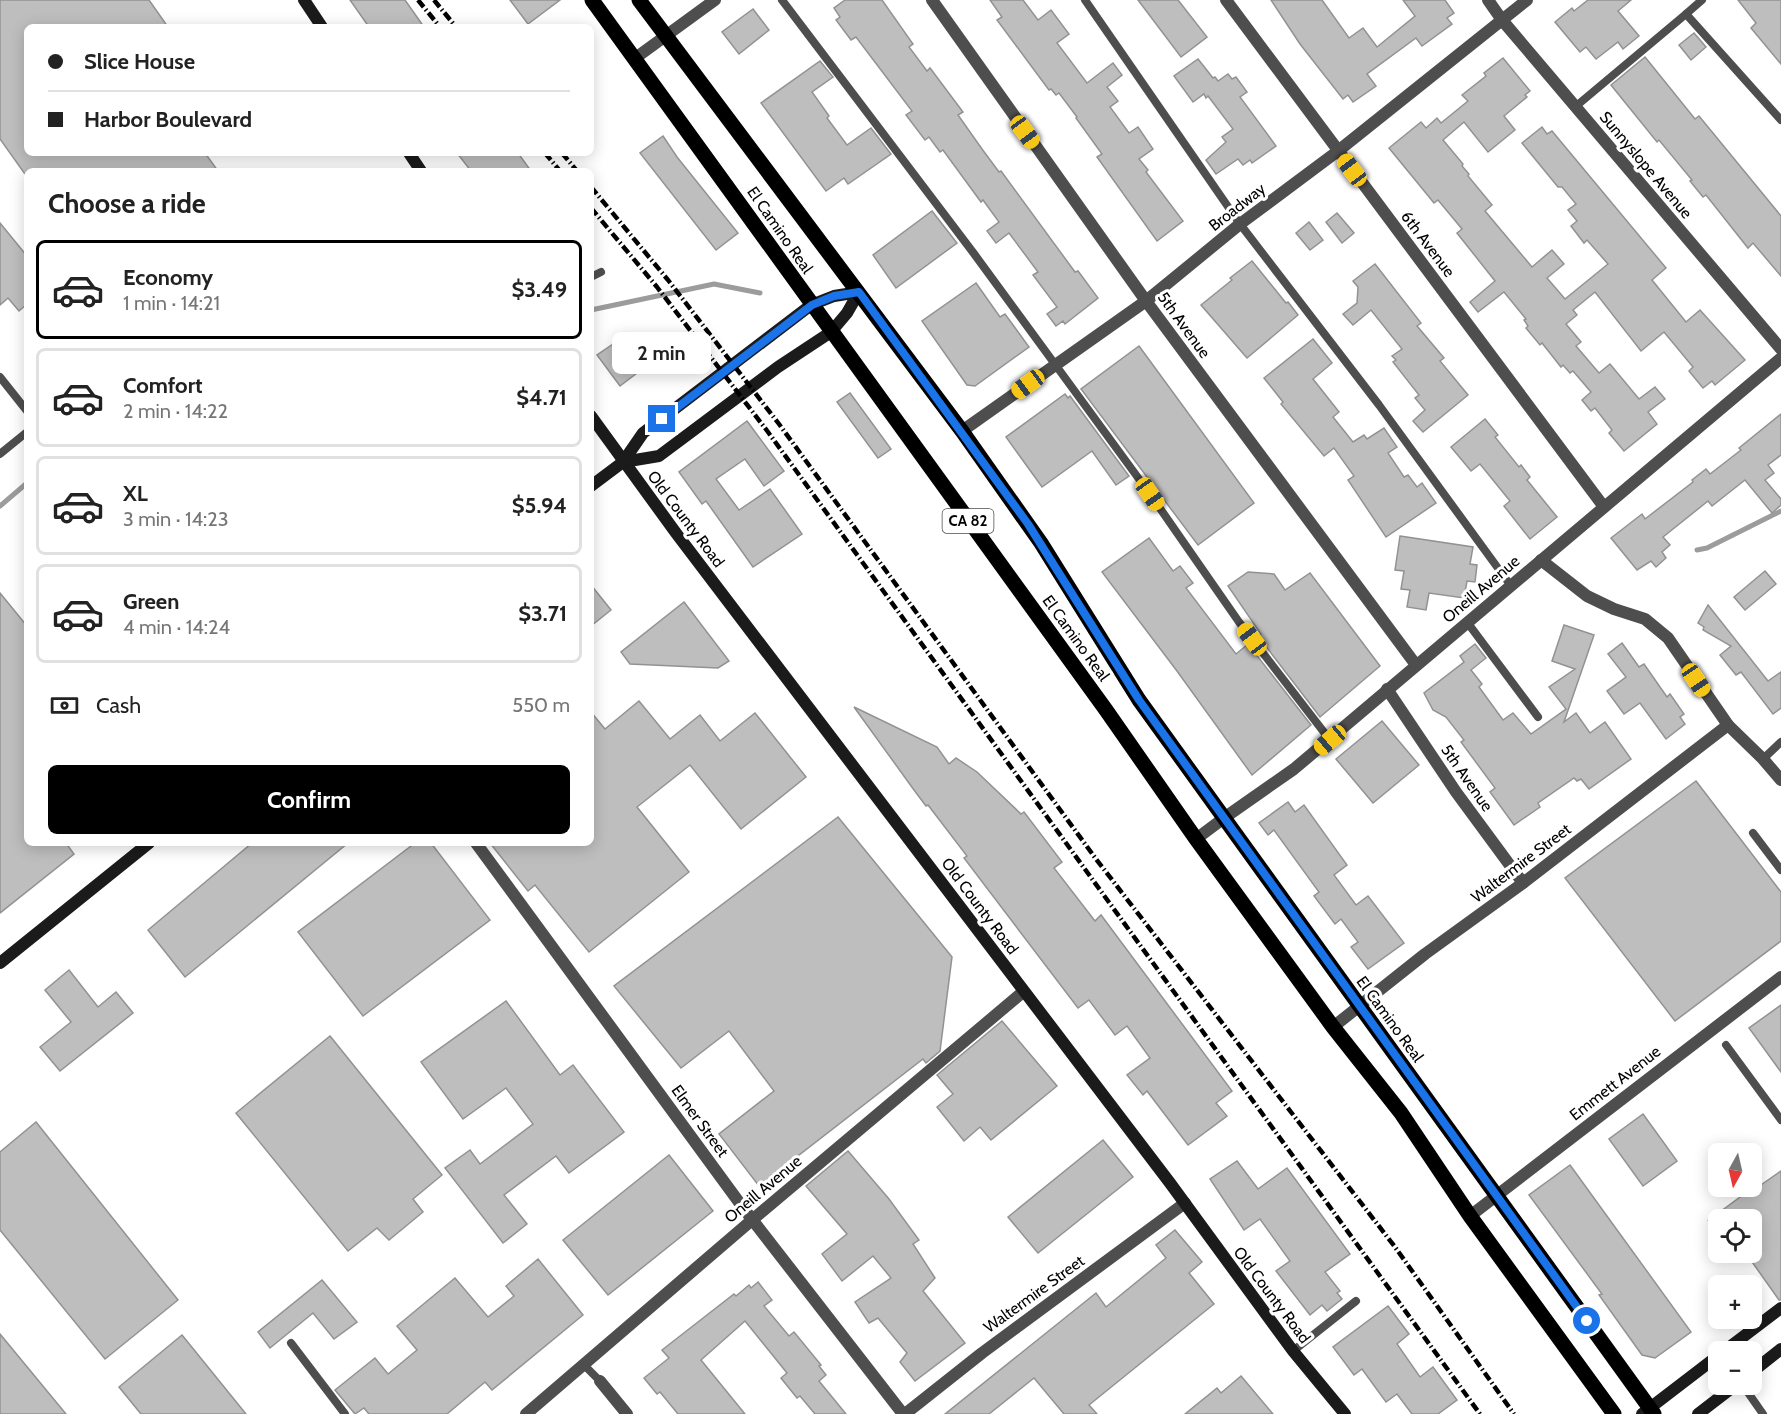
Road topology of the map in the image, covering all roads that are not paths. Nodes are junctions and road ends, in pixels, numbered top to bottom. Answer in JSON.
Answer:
{"nodes":[{"id":1,"x":304,"y":0,"type":"edge"},
{"id":2,"x":592,"y":0,"type":"edge"},
{"id":3,"x":639,"y":0,"type":"edge"},
{"id":4,"x":715,"y":0,"type":"edge"},
{"id":5,"x":782,"y":0,"type":"edge"},
{"id":6,"x":932,"y":0,"type":"edge"},
{"id":7,"x":1085,"y":0,"type":"edge"},
{"id":8,"x":1226,"y":0,"type":"edge"},
{"id":9,"x":1488,"y":0,"type":"edge"},
{"id":10,"x":1527,"y":0,"type":"edge"},
{"id":11,"x":1702,"y":0,"type":"edge"},
{"id":12,"x":1686,"y":14,"type":"junction"},
{"id":13,"x":1502,"y":20,"type":"junction"},
{"id":14,"x":320,"y":24,"type":"edge"},
{"id":15,"x":665,"y":35,"type":"junction"},
{"id":16,"x":634,"y":59,"type":"junction"},
{"id":17,"x":1575,"y":107,"type":"junction"},
{"id":18,"x":1781,"y":120,"type":"edge"},
{"id":19,"x":1338,"y":151,"type":"junction"},
{"id":20,"x":1240,"y":224,"type":"junction"},
{"id":21,"x":601,"y":272,"type":"dead end"},
{"id":22,"x":594,"y":276,"type":"edge"},
{"id":23,"x":859,"y":292,"type":"junction"},
{"id":24,"x":1146,"y":301,"type":"junction"},
{"id":25,"x":812,"y":305,"type":"junction"},
{"id":26,"x":831,"y":332,"type":"junction"},
{"id":27,"x":1781,"y":349,"type":"edge"},
{"id":28,"x":1781,"y":358,"type":"edge"},
{"id":29,"x":1055,"y":364,"type":"junction"},
{"id":30,"x":0,"y":377,"type":"edge"},
{"id":31,"x":24,"y":407,"type":"edge"},
{"id":32,"x":594,"y":420,"type":"edge"},
{"id":33,"x":962,"y":431,"type":"junction"},
{"id":34,"x":24,"y":434,"type":"edge"},
{"id":35,"x":0,"y":454,"type":"edge"},
{"id":36,"x":623,"y":462,"type":"junction"},
{"id":37,"x":594,"y":484,"type":"edge"},
{"id":38,"x":1604,"y":507,"type":"junction"},
{"id":39,"x":1541,"y":560,"type":"junction"},
{"id":40,"x":1511,"y":586,"type":"junction"},
{"id":41,"x":1467,"y":622,"type":"junction"},
{"id":42,"x":1416,"y":665,"type":"junction"},
{"id":43,"x":1387,"y":689,"type":"junction"},
{"id":44,"x":1538,"y":717,"type":"dead end"},
{"id":45,"x":1728,"y":725,"type":"junction"},
{"id":46,"x":1330,"y":740,"type":"junction"},
{"id":47,"x":1781,"y":742,"type":"edge"},
{"id":48,"x":1763,"y":759,"type":"junction"},
{"id":49,"x":1781,"y":780,"type":"edge"},
{"id":50,"x":1224,"y":818,"type":"junction"},
{"id":51,"x":1753,"y":833,"type":"dead end"},
{"id":52,"x":1196,"y":839,"type":"junction"},
{"id":53,"x":144,"y":846,"type":"edge"},
{"id":54,"x":478,"y":846,"type":"edge"},
{"id":55,"x":1781,"y":870,"type":"edge"},
{"id":56,"x":1523,"y":883,"type":"junction"},
{"id":57,"x":0,"y":963,"type":"edge"},
{"id":58,"x":1781,"y":977,"type":"edge"},
{"id":59,"x":1023,"y":992,"type":"junction"},
{"id":60,"x":1359,"y":1007,"type":"junction"},
{"id":61,"x":1333,"y":1027,"type":"junction"},
{"id":62,"x":1726,"y":1045,"type":"dead end"},
{"id":63,"x":1781,"y":1120,"type":"edge"},
{"id":64,"x":1496,"y":1197,"type":"junction"},
{"id":65,"x":1185,"y":1203,"type":"junction"},
{"id":66,"x":1470,"y":1216,"type":"junction"},
{"id":67,"x":752,"y":1220,"type":"junction"},
{"id":68,"x":1356,"y":1301,"type":"dead end"},
{"id":69,"x":1781,"y":1308,"type":"edge"},
{"id":70,"x":1738,"y":1341,"type":"edge"},
{"id":71,"x":291,"y":1343,"type":"dead end"},
{"id":72,"x":1781,"y":1349,"type":"edge"},
{"id":73,"x":1293,"y":1351,"type":"junction"},
{"id":74,"x":1708,"y":1364,"type":"edge"},
{"id":75,"x":1762,"y":1364,"type":"edge"},
{"id":76,"x":584,"y":1365,"type":"junction"},
{"id":77,"x":600,"y":1381,"type":"joint"},
{"id":78,"x":1723,"y":1395,"type":"edge"},
{"id":79,"x":1750,"y":1395,"type":"edge"},
{"id":80,"x":1648,"y":1412,"type":"edge"},
{"id":81,"x":345,"y":1414,"type":"edge"},
{"id":82,"x":526,"y":1414,"type":"edge"},
{"id":83,"x":627,"y":1414,"type":"edge"},
{"id":84,"x":904,"y":1414,"type":"edge"},
{"id":85,"x":1345,"y":1414,"type":"edge"},
{"id":86,"x":1614,"y":1414,"type":"edge"},
{"id":87,"x":1698,"y":1414,"type":"edge"},
{"id":88,"x":1763,"y":1414,"type":"edge"}],
"edges":[{"from":1,"to":14,"type":"main road"},
{"from":2,"to":16,"type":"main road","name":"El Camino Real","number":"CA 82"},
{"from":3,"to":15,"type":"main road","name":"El Camino Real","number":"CA 82"},
{"from":4,"to":15,"type":"street"},
{"from":5,"to":29,"type":"lane"},
{"from":6,"to":24,"type":"street","name":"5th Avenue"},
{"from":7,"to":20,"type":"lane"},
{"from":8,"to":19,"type":"street","name":"6th Avenue"},
{"from":9,"to":13,"type":"street","name":"Sunnyslope Avenue"},
{"from":10,"to":13,"type":"street","name":"Broadway"},
{"from":11,"to":12,"type":"lane"},
{"from":12,"to":17,"type":"lane"},
{"from":12,"to":18,"type":"lane"},
{"from":13,"to":17,"type":"street","name":"Sunnyslope Avenue"},
{"from":13,"to":19,"type":"street","name":"Broadway"},
{"from":15,"to":16,"type":"street"},
{"from":15,"to":23,"type":"main road","name":"El Camino Real","number":"CA 82"},
{"from":16,"to":25,"type":"main road","name":"El Camino Real","number":"CA 82"},
{"from":17,"to":27,"type":"street","name":"Sunnyslope Avenue"},
{"from":19,"to":20,"type":"street","name":"Broadway"},
{"from":19,"to":38,"type":"street","name":"6th Avenue"},
{"from":20,"to":24,"type":"street","name":"Broadway"},
{"from":20,"to":40,"type":"lane"},
{"from":21,"to":22,"type":"lane"},
{"from":23,"to":25,"type":"main road"},
{"from":23,"to":26,"type":"main road"},
{"from":23,"to":33,"type":"main road","name":"El Camino Real","number":"CA 82"},
{"from":24,"to":29,"type":"street","name":"Broadway"},
{"from":24,"to":42,"type":"street","name":"5th Avenue"},
{"from":25,"to":26,"type":"main road","name":"El Camino Real","number":"CA 82"},
{"from":25,"to":36,"type":"main road"},
{"from":26,"to":36,"type":"main road"},
{"from":26,"to":52,"type":"main road","name":"El Camino Real","number":"CA 82"},
{"from":28,"to":38,"type":"street","name":"Oneill Avenue"},
{"from":29,"to":33,"type":"street","name":"Broadway"},
{"from":29,"to":46,"type":"lane"},
{"from":30,"to":31,"type":"lane"},
{"from":32,"to":36,"type":"main road","name":"Old County Road"},
{"from":33,"to":50,"type":"main road","name":"El Camino Real","number":"CA 82"},
{"from":34,"to":35,"type":"lane"},
{"from":36,"to":37,"type":"main road"},
{"from":36,"to":59,"type":"main road","name":"Old County Road"},
{"from":38,"to":39,"type":"street","name":"Oneill Avenue"},
{"from":39,"to":40,"type":"street","name":"Oneill Avenue"},
{"from":39,"to":45,"type":"street"},
{"from":40,"to":41,"type":"street","name":"Oneill Avenue"},
{"from":41,"to":42,"type":"street","name":"Oneill Avenue"},
{"from":41,"to":44,"type":"lane"},
{"from":42,"to":43,"type":"street","name":"Oneill Avenue"},
{"from":43,"to":46,"type":"street","name":"Oneill Avenue"},
{"from":43,"to":56,"type":"street","name":"5th Avenue"},
{"from":45,"to":48,"type":"street"},
{"from":45,"to":56,"type":"street","name":"Waltermire Street"},
{"from":46,"to":50,"type":"street","name":"Oneill Avenue"},
{"from":47,"to":48,"type":"lane"},
{"from":48,"to":49,"type":"street"},
{"from":50,"to":52,"type":"street","name":"Oneill Avenue"},
{"from":50,"to":60,"type":"main road","name":"El Camino Real","number":"CA 82"},
{"from":51,"to":55,"type":"lane"},
{"from":52,"to":61,"type":"main road","name":"El Camino Real","number":"CA 82"},
{"from":53,"to":57,"type":"main road"},
{"from":54,"to":67,"type":"street","name":"Elmer Street"},
{"from":56,"to":60,"type":"street","name":"Waltermire Street"},
{"from":58,"to":64,"type":"street","name":"Emmett Avenue"},
{"from":59,"to":65,"type":"main road","name":"Old County Road"},
{"from":59,"to":67,"type":"street","name":"Oneill Avenue"},
{"from":60,"to":61,"type":"street","name":"Waltermire Street"},
{"from":60,"to":64,"type":"main road","name":"El Camino Real","number":"CA 82"},
{"from":61,"to":66,"type":"main road","name":"El Camino Real","number":"CA 82"},
{"from":62,"to":63,"type":"lane"},
{"from":64,"to":66,"type":"street","name":"Emmett Avenue"},
{"from":64,"to":80,"type":"main road","name":"El Camino Real","number":"CA 82"},
{"from":65,"to":73,"type":"main road","name":"Old County Road"},
{"from":65,"to":84,"type":"street","name":"Waltermire Street"},
{"from":66,"to":86,"type":"main road","name":"El Camino Real","number":"CA 82"},
{"from":67,"to":76,"type":"street","name":"Oneill Avenue"},
{"from":67,"to":84,"type":"street","name":"Elmer Street"},
{"from":68,"to":73,"type":"lane"},
{"from":69,"to":70,"type":"main road"},
{"from":71,"to":81,"type":"lane"},
{"from":72,"to":75,"type":"main road"},
{"from":73,"to":85,"type":"main road","name":"Old County Road"},
{"from":74,"to":80,"type":"main road"},
{"from":76,"to":77,"type":"lane"},
{"from":76,"to":82,"type":"street","name":"Oneill Avenue"},
{"from":77,"to":83,"type":"street"},
{"from":78,"to":87,"type":"main road"},
{"from":79,"to":88,"type":"lane"}]}
